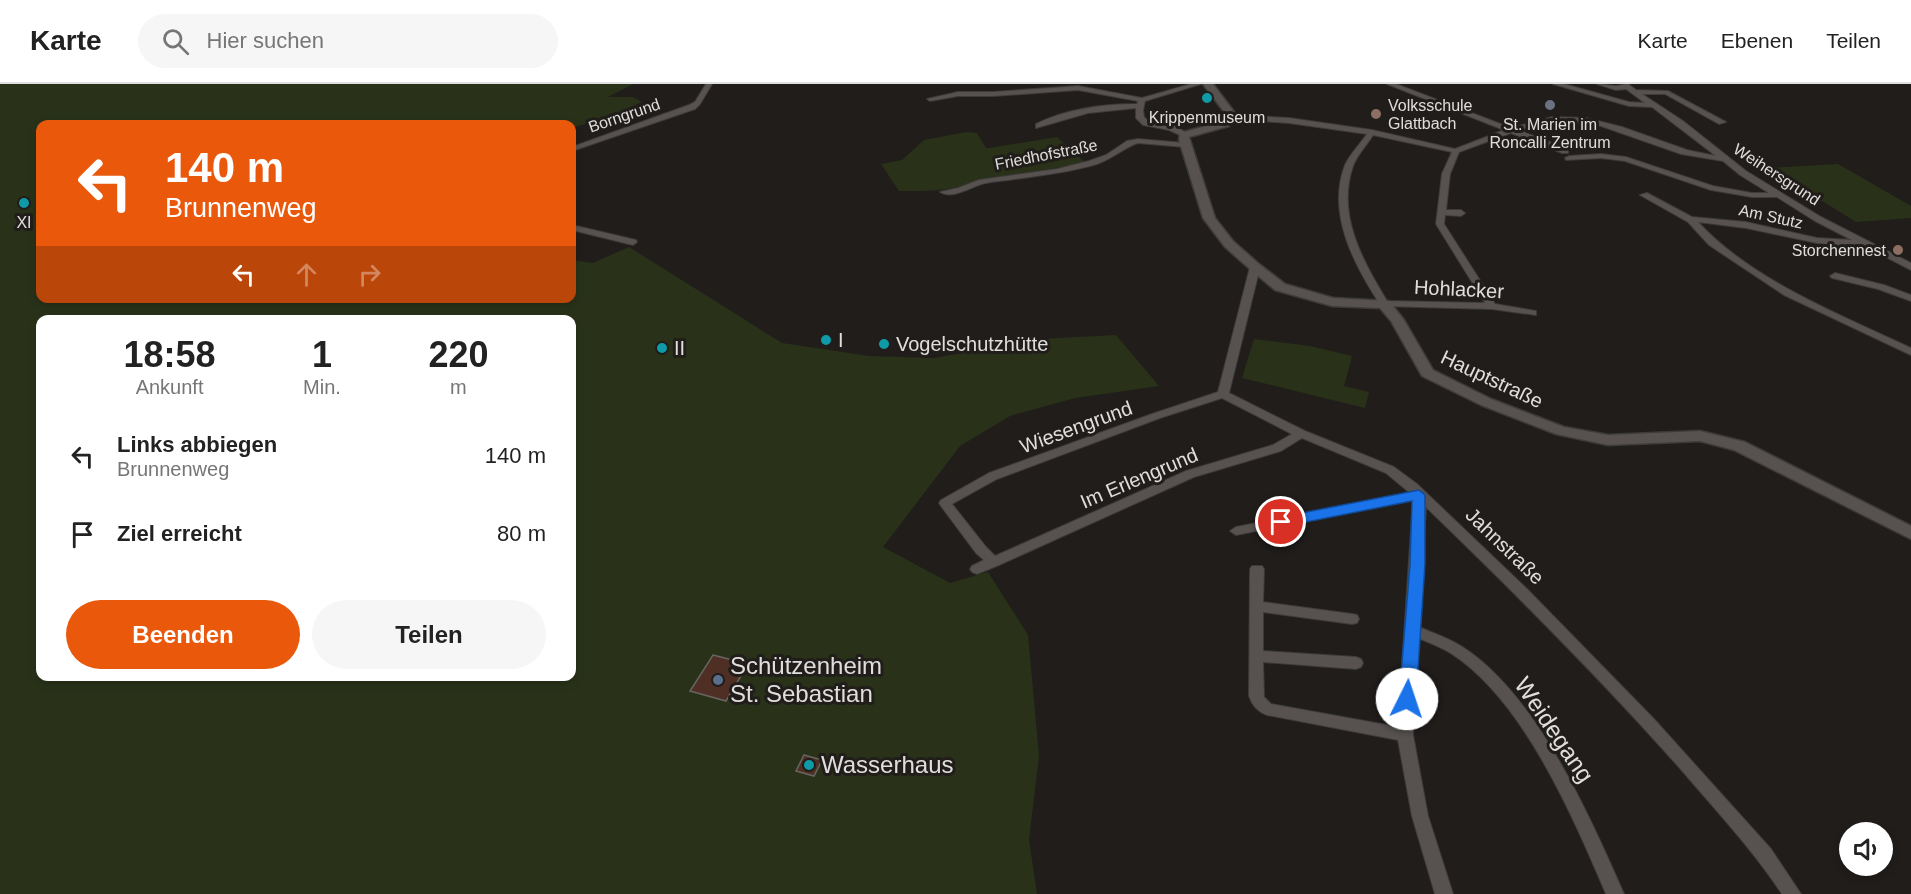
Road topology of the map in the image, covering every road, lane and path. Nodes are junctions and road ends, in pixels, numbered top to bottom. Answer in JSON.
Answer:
{"nodes":[{"id":1,"x":709,"y":84,"type":"edge"},
{"id":2,"x":1175,"y":84,"type":"edge"},
{"id":3,"x":1198,"y":84,"type":"edge"},
{"id":4,"x":1208,"y":84,"type":"edge"},
{"id":5,"x":1390,"y":84,"type":"edge"},
{"id":6,"x":1556,"y":84,"type":"edge"},
{"id":7,"x":1600,"y":84,"type":"edge"},
{"id":8,"x":1625,"y":85,"type":"edge"},
{"id":9,"x":1187,"y":87,"type":"junction"},
{"id":10,"x":1636,"y":92,"type":"junction"},
{"id":11,"x":930,"y":99,"type":"dead end"},
{"id":12,"x":1142,"y":103,"type":"junction"},
{"id":13,"x":1653,"y":105,"type":"junction"},
{"id":14,"x":1233,"y":117,"type":"junction"},
{"id":15,"x":1722,"y":122,"type":"dead end"},
{"id":16,"x":1039,"y":126,"type":"dead end"},
{"id":17,"x":1516,"y":130,"type":"junction"},
{"id":18,"x":1372,"y":132,"type":"junction"},
{"id":19,"x":1185,"y":140,"type":"junction"},
{"id":20,"x":576,"y":148,"type":"edge"},
{"id":21,"x":1456,"y":151,"type":"junction"},
{"id":22,"x":1724,"y":159,"type":"junction"},
{"id":23,"x":944,"y":192,"type":"dead end"},
{"id":24,"x":1644,"y":195,"type":"dead end"},
{"id":25,"x":1778,"y":195,"type":"junction"},
{"id":26,"x":1442,"y":212,"type":"junction"},
{"id":27,"x":1461,"y":213,"type":"dead end"},
{"id":28,"x":1676,"y":219,"type":"dead end"},
{"id":29,"x":1689,"y":219,"type":"junction"},
{"id":30,"x":576,"y":229,"type":"edge"},
{"id":31,"x":633,"y":242,"type":"dead end"},
{"id":32,"x":1860,"y":242,"type":"junction"},
{"id":33,"x":1255,"y":267,"type":"junction"},
{"id":34,"x":1911,"y":267,"type":"edge"},
{"id":35,"x":1835,"y":276,"type":"dead end"},
{"id":36,"x":1911,"y":298,"type":"edge"},
{"id":37,"x":1384,"y":304,"type":"junction"},
{"id":38,"x":1492,"y":306,"type":"junction"},
{"id":39,"x":1533,"y":313,"type":"dead end"},
{"id":40,"x":1911,"y":352,"type":"edge"},
{"id":41,"x":1223,"y":394,"type":"junction"},
{"id":42,"x":1301,"y":434,"type":"junction"},
{"id":43,"x":1416,"y":491,"type":"junction"},
{"id":44,"x":1236,"y":531,"type":"dead end"},
{"id":45,"x":1911,"y":532,"type":"edge"},
{"id":46,"x":994,"y":562,"type":"junction"},
{"id":47,"x":977,"y":569,"type":"dead end"},
{"id":48,"x":1257,"y":569,"type":"dead end"},
{"id":49,"x":1256,"y":606,"type":"junction"},
{"id":50,"x":1352,"y":619,"type":"dead end"},
{"id":51,"x":1412,"y":630,"type":"junction"},
{"id":52,"x":1256,"y":656,"type":"junction"},
{"id":53,"x":1356,"y":663,"type":"dead end"},
{"id":54,"x":1405,"y":735,"type":"junction"},
{"id":55,"x":1444,"y":894,"type":"edge"},
{"id":56,"x":1616,"y":894,"type":"edge"},
{"id":57,"x":1792,"y":894,"type":"edge"}],
"edges":[{"from":1,"to":20,"type":"street","name":"Borngrund"},
{"from":2,"to":9,"type":"street"},
{"from":3,"to":9,"type":"street"},
{"from":4,"to":14,"type":"street"},
{"from":5,"to":17,"type":"street"},
{"from":6,"to":13,"type":"street"},
{"from":7,"to":8,"type":"street","name":"Weihersgrund"},
{"from":8,"to":10,"type":"street","name":"Weihersgrund"},
{"from":9,"to":12,"type":"street"},
{"from":10,"to":13,"type":"street","name":"Weihersgrund"},
{"from":10,"to":15,"type":"street","name":"Weihersgrund"},
{"from":11,"to":12,"type":"street"},
{"from":12,"to":16,"type":"street"},
{"from":12,"to":19,"type":"street"},
{"from":13,"to":22,"type":"street","name":"Weihersgrund"},
{"from":14,"to":18,"type":"street"},
{"from":14,"to":19,"type":"street"},
{"from":17,"to":21,"type":"street"},
{"from":17,"to":22,"type":"street"},
{"from":17,"to":25,"type":"street"},
{"from":18,"to":21,"type":"street"},
{"from":18,"to":37,"type":"street"},
{"from":19,"to":23,"type":"street","name":"Friedhofstraße"},
{"from":19,"to":33,"type":"street"},
{"from":21,"to":26,"type":"street"},
{"from":22,"to":25,"type":"street","name":"Weihersgrund"},
{"from":24,"to":29,"type":"street"},
{"from":25,"to":32,"type":"street","name":"Weihersgrund"},
{"from":26,"to":27,"type":"street"},
{"from":26,"to":38,"type":"street"},
{"from":28,"to":29,"type":"street","name":"Am Stutz"},
{"from":29,"to":32,"type":"street","name":"Am Stutz"},
{"from":29,"to":40,"type":"street"},
{"from":30,"to":31,"type":"street"},
{"from":32,"to":34,"type":"street","name":"Weihersgrund"},
{"from":33,"to":37,"type":"street"},
{"from":33,"to":41,"type":"street"},
{"from":35,"to":36,"type":"street"},
{"from":37,"to":38,"type":"street","name":"Hohlacker"},
{"from":37,"to":45,"type":"street","name":"Hauptstraße"},
{"from":38,"to":39,"type":"street","name":"Hohlacker"},
{"from":41,"to":42,"type":"street","name":"Jahnstraße"},
{"from":41,"to":46,"type":"street","name":"Wiesengrund"},
{"from":42,"to":43,"type":"street","name":"Jahnstraße"},
{"from":42,"to":46,"type":"street","name":"Im Erlengrund"},
{"from":43,"to":44,"type":"street"},
{"from":43,"to":51,"type":"street"},
{"from":43,"to":57,"type":"street","name":"Jahnstraße"},
{"from":46,"to":47,"type":"street","name":"Im Erlengrund"},
{"from":48,"to":49,"type":"street"},
{"from":49,"to":50,"type":"street"},
{"from":49,"to":52,"type":"street"},
{"from":51,"to":54,"type":"street"},
{"from":51,"to":56,"type":"street","name":"Weidegang"},
{"from":52,"to":53,"type":"street"},
{"from":52,"to":54,"type":"street"},
{"from":54,"to":55,"type":"street"}]}
